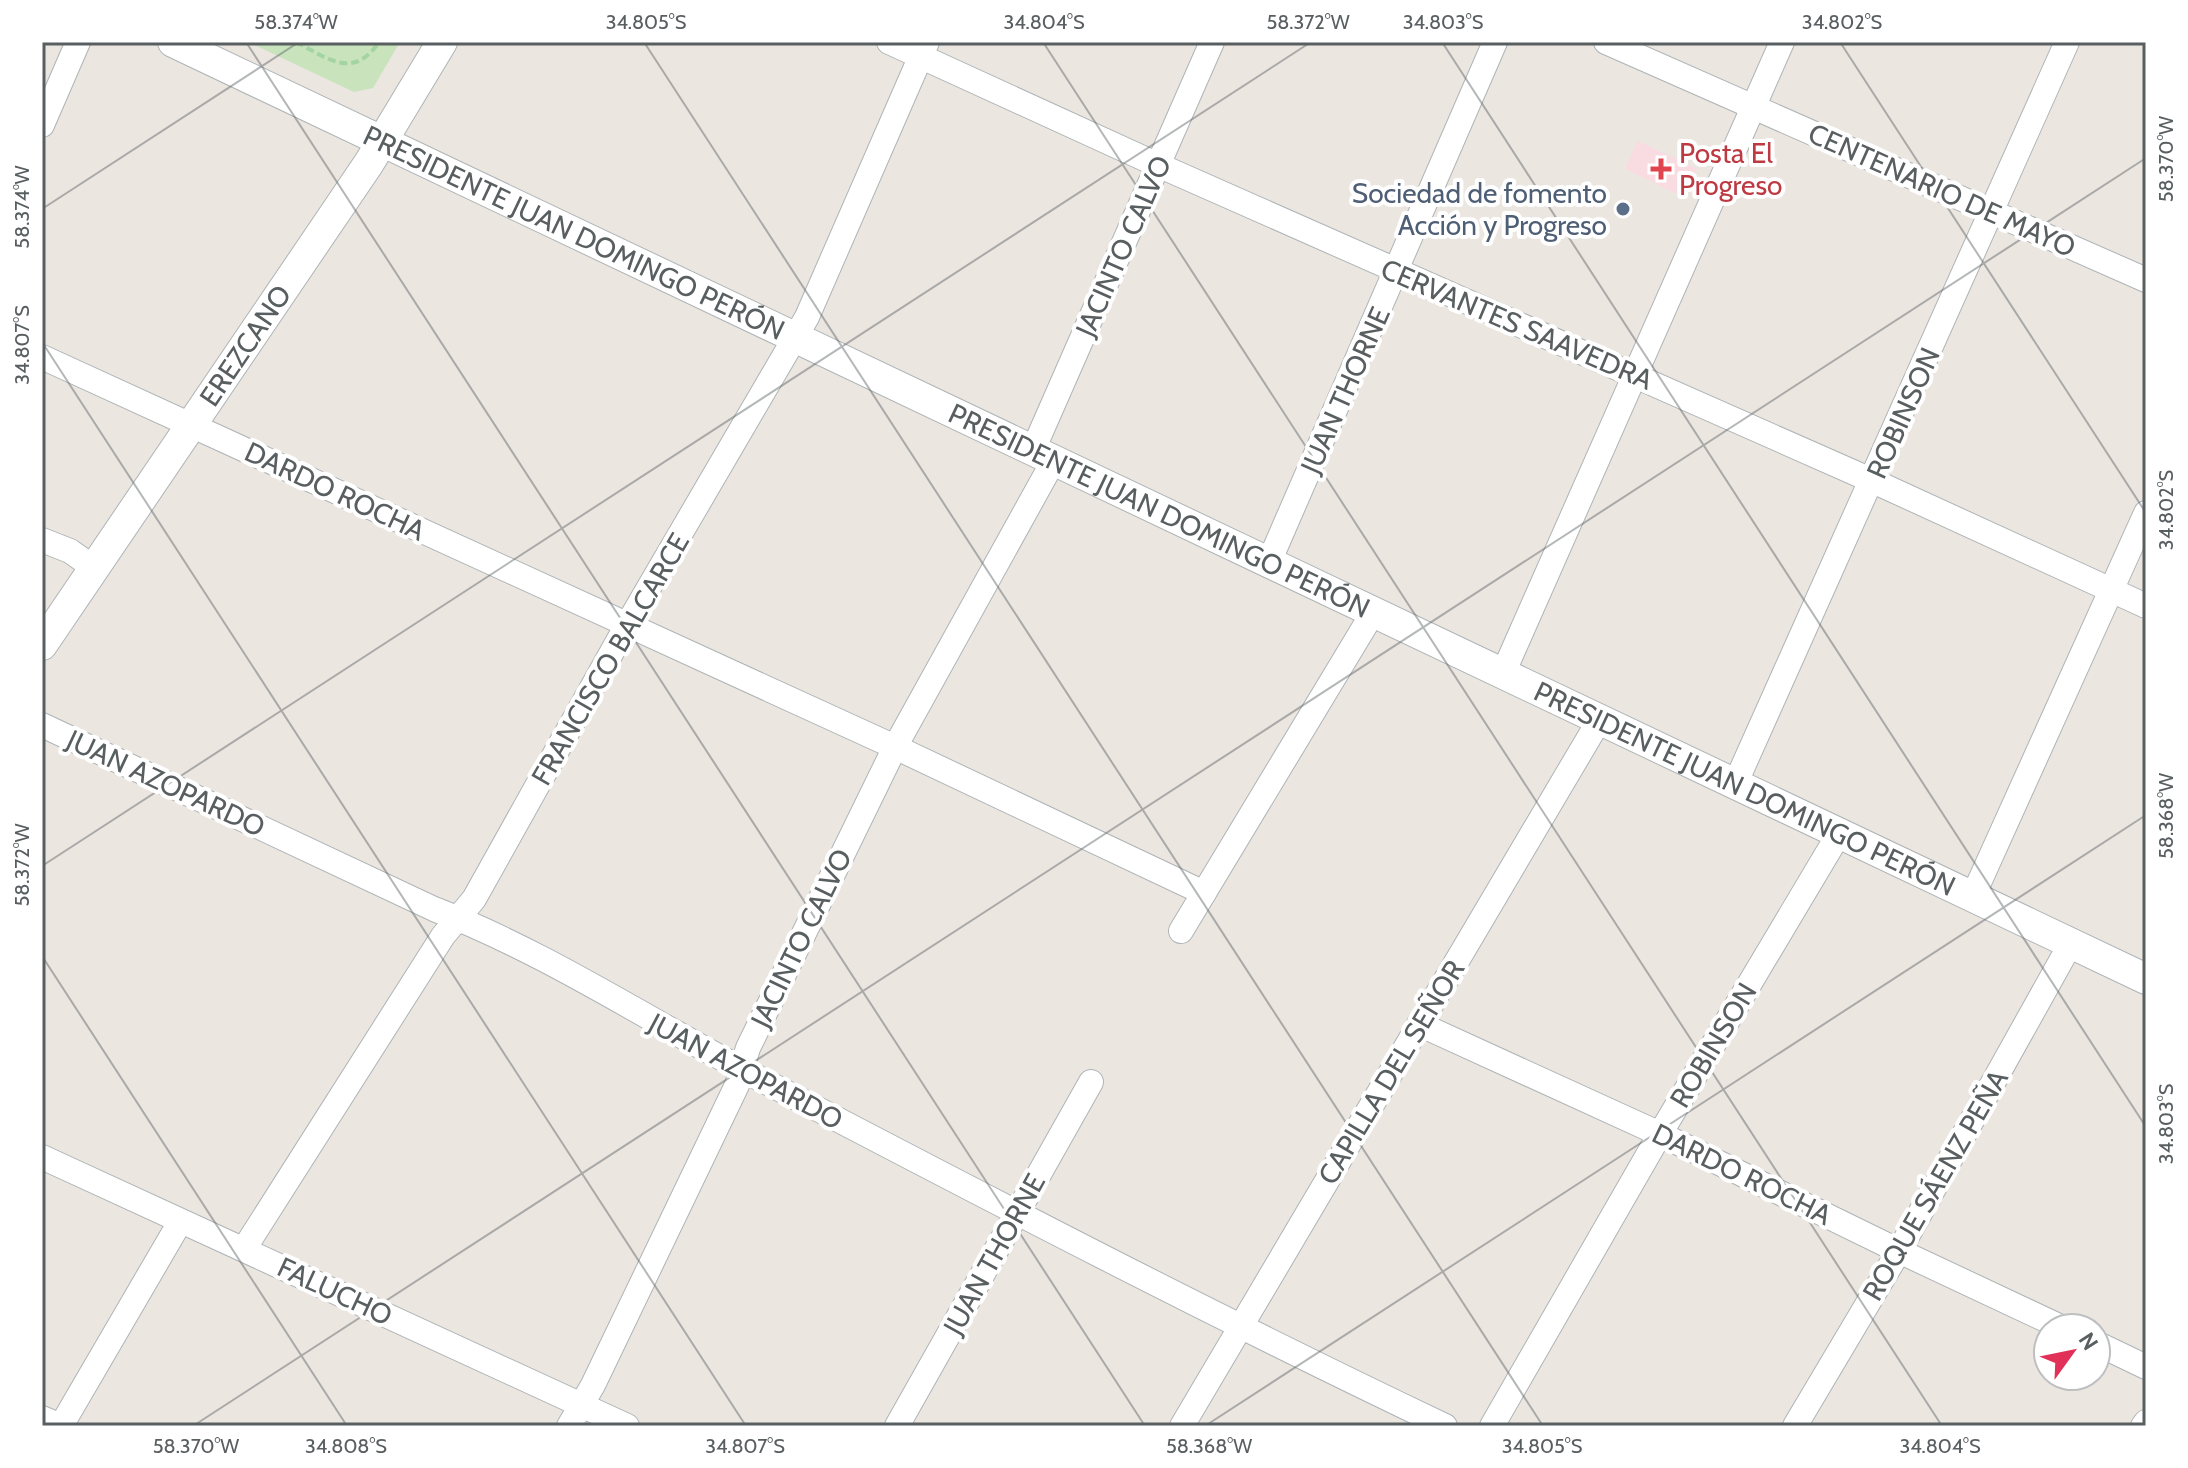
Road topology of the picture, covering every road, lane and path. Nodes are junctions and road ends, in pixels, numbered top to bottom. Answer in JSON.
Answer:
{"nodes":[{"id":1,"x":78,"y":42,"type":"edge"},
{"id":2,"x":173,"y":42,"type":"edge"},
{"id":3,"x":296,"y":42,"type":"edge"},
{"id":4,"x":379,"y":42,"type":"edge"},
{"id":5,"x":442,"y":42,"type":"edge"},
{"id":6,"x":889,"y":42,"type":"edge"},
{"id":7,"x":1212,"y":42,"type":"edge"},
{"id":8,"x":1495,"y":42,"type":"edge"},
{"id":9,"x":1606,"y":42,"type":"edge"},
{"id":10,"x":1782,"y":42,"type":"edge"},
{"id":11,"x":2067,"y":42,"type":"edge"},
{"id":12,"x":924,"y":49,"type":"edge"},
{"id":13,"x":1754,"y":108,"type":"junction"},
{"id":14,"x":42,"y":125,"type":"edge"},
{"id":15,"x":384,"y":141,"type":"junction"},
{"id":16,"x":1158,"y":165,"type":"junction"},
{"id":17,"x":1992,"y":213,"type":"junction"},
{"id":18,"x":1397,"y":272,"type":"junction"},
{"id":19,"x":2146,"y":280,"type":"edge"},
{"id":20,"x":795,"y":337,"type":"junction"},
{"id":21,"x":42,"y":357,"type":"edge"},
{"id":22,"x":1636,"y":375,"type":"junction"},
{"id":23,"x":191,"y":424,"type":"junction"},
{"id":24,"x":1044,"y":455,"type":"junction"},
{"id":25,"x":1873,"y":481,"type":"junction"},
{"id":26,"x":2146,"y":513,"type":"edge"},
{"id":27,"x":42,"y":540,"type":"edge"},
{"id":28,"x":1269,"y":562,"type":"junction"},
{"id":29,"x":94,"y":568,"type":"junction"},
{"id":30,"x":2112,"y":591,"type":"junction"},
{"id":31,"x":2146,"y":606,"type":"edge"},
{"id":32,"x":1374,"y":611,"type":"junction"},
{"id":33,"x":627,"y":625,"type":"junction"},
{"id":34,"x":42,"y":645,"type":"edge"},
{"id":35,"x":1504,"y":671,"type":"junction"},
{"id":36,"x":1600,"y":719,"type":"junction"},
{"id":37,"x":42,"y":725,"type":"edge"},
{"id":38,"x":895,"y":747,"type":"junction"},
{"id":39,"x":1736,"y":782,"type":"junction"},
{"id":40,"x":1840,"y":832,"type":"junction"},
{"id":41,"x":1204,"y":893,"type":"junction"},
{"id":42,"x":1973,"y":896,"type":"junction"},
{"id":43,"x":458,"y":918,"type":"junction"},
{"id":44,"x":1181,"y":931,"type":"dead end"},
{"id":45,"x":2071,"y":943,"type":"junction"},
{"id":46,"x":2146,"y":979,"type":"edge"},
{"id":47,"x":1419,"y":1024,"type":"junction"},
{"id":48,"x":742,"y":1070,"type":"junction"},
{"id":49,"x":1091,"y":1082,"type":"dead end"},
{"id":50,"x":1660,"y":1134,"type":"junction"},
{"id":51,"x":42,"y":1157,"type":"edge"},
{"id":52,"x":1016,"y":1214,"type":"junction"},
{"id":53,"x":180,"y":1222,"type":"junction"},
{"id":54,"x":244,"y":1249,"type":"junction"},
{"id":55,"x":1899,"y":1251,"type":"junction"},
{"id":56,"x":2032,"y":1313,"type":"edge"},
{"id":57,"x":1240,"y":1328,"type":"junction"},
{"id":58,"x":2112,"y":1351,"type":"edge"},
{"id":59,"x":2146,"y":1367,"type":"edge"},
{"id":60,"x":581,"y":1404,"type":"junction"},
{"id":61,"x":42,"y":1418,"type":"edge"},
{"id":62,"x":61,"y":1426,"type":"edge"},
{"id":63,"x":569,"y":1426,"type":"edge"},
{"id":64,"x":627,"y":1426,"type":"edge"},
{"id":65,"x":897,"y":1426,"type":"edge"},
{"id":66,"x":1182,"y":1426,"type":"edge"},
{"id":67,"x":1445,"y":1426,"type":"edge"},
{"id":68,"x":1492,"y":1426,"type":"edge"},
{"id":69,"x":1795,"y":1426,"type":"edge"}],
"edges":[{"from":1,"to":14,"type":"street"},
{"from":2,"to":15,"type":"street","name":"PRESIDENTE JUAN DOMINGO PERÓN"},
{"from":3,"to":4,"type":"path"},
{"from":5,"to":15,"type":"street","name":"EREZCANO"},
{"from":6,"to":12,"type":"street","name":"CERVANTES SAAVEDRA"},
{"from":7,"to":16,"type":"street","name":"JACINTO CALVO"},
{"from":8,"to":18,"type":"street","name":"JUAN THORNE"},
{"from":9,"to":13,"type":"street","name":"CENTENARIO DE MAYO"},
{"from":10,"to":13,"type":"street"},
{"from":11,"to":17,"type":"street","name":"ROBINSON"},
{"from":12,"to":16,"type":"street","name":"CERVANTES SAAVEDRA"},
{"from":12,"to":20,"type":"street","name":"FRANCISCO BALCARCE"},
{"from":13,"to":17,"type":"street","name":"CENTENARIO DE MAYO"},
{"from":13,"to":22,"type":"street"},
{"from":15,"to":20,"type":"street","name":"PRESIDENTE JUAN DOMINGO PERÓN"},
{"from":15,"to":23,"type":"street","name":"EREZCANO"},
{"from":16,"to":18,"type":"street","name":"CERVANTES SAAVEDRA"},
{"from":16,"to":24,"type":"street","name":"JACINTO CALVO"},
{"from":17,"to":19,"type":"street","name":"CENTENARIO DE MAYO"},
{"from":17,"to":25,"type":"street","name":"ROBINSON"},
{"from":18,"to":22,"type":"street","name":"CERVANTES SAAVEDRA"},
{"from":18,"to":28,"type":"street","name":"JUAN THORNE"},
{"from":20,"to":24,"type":"street","name":"PRESIDENTE JUAN DOMINGO PERÓN"},
{"from":20,"to":33,"type":"street","name":"FRANCISCO BALCARCE"},
{"from":21,"to":23,"type":"street","name":"DARDO ROCHA"},
{"from":22,"to":25,"type":"street","name":"CERVANTES SAAVEDRA"},
{"from":22,"to":35,"type":"street"},
{"from":23,"to":29,"type":"street","name":"EREZCANO"},
{"from":23,"to":33,"type":"street","name":"DARDO ROCHA"},
{"from":24,"to":28,"type":"street","name":"PRESIDENTE JUAN DOMINGO PERÓN"},
{"from":24,"to":38,"type":"street","name":"JACINTO CALVO"},
{"from":25,"to":30,"type":"street","name":"CERVANTES SAAVEDRA"},
{"from":25,"to":39,"type":"street","name":"ROBINSON"},
{"from":26,"to":30,"type":"street"},
{"from":27,"to":29,"type":"street"},
{"from":28,"to":32,"type":"street","name":"PRESIDENTE JUAN DOMINGO PERÓN"},
{"from":29,"to":34,"type":"street","name":"EREZCANO"},
{"from":30,"to":31,"type":"street","name":"CERVANTES SAAVEDRA"},
{"from":30,"to":42,"type":"street"},
{"from":32,"to":35,"type":"street","name":"PRESIDENTE JUAN DOMINGO PERÓN"},
{"from":32,"to":41,"type":"street"},
{"from":33,"to":38,"type":"street","name":"DARDO ROCHA"},
{"from":33,"to":43,"type":"street","name":"FRANCISCO BALCARCE"},
{"from":35,"to":36,"type":"street","name":"PRESIDENTE JUAN DOMINGO PERÓN"},
{"from":36,"to":39,"type":"street","name":"PRESIDENTE JUAN DOMINGO PERÓN"},
{"from":36,"to":47,"type":"street","name":"CAPILLA DEL SEÑOR"},
{"from":37,"to":43,"type":"street","name":"JUAN AZOPARDO"},
{"from":38,"to":41,"type":"street","name":"DARDO ROCHA"},
{"from":38,"to":48,"type":"street","name":"JACINTO CALVO"},
{"from":39,"to":40,"type":"street","name":"PRESIDENTE JUAN DOMINGO PERÓN"},
{"from":40,"to":42,"type":"street","name":"PRESIDENTE JUAN DOMINGO PERÓN"},
{"from":40,"to":50,"type":"street","name":"ROBINSON"},
{"from":41,"to":44,"type":"street"},
{"from":42,"to":45,"type":"street","name":"PRESIDENTE JUAN DOMINGO PERÓN"},
{"from":43,"to":48,"type":"street","name":"JUAN AZOPARDO"},
{"from":43,"to":54,"type":"street","name":"FRANCISCO BALCARCE"},
{"from":45,"to":46,"type":"street","name":"PRESIDENTE JUAN DOMINGO PERÓN"},
{"from":45,"to":55,"type":"street","name":"ROQUE SÁENZ PEÑA"},
{"from":47,"to":50,"type":"street","name":"DARDO ROCHA"},
{"from":47,"to":57,"type":"street","name":"CAPILLA DEL SEÑOR"},
{"from":48,"to":52,"type":"street","name":"JUAN AZOPARDO"},
{"from":48,"to":60,"type":"street","name":"JACINTO CALVO"},
{"from":49,"to":52,"type":"street","name":"JUAN THORNE"},
{"from":50,"to":55,"type":"street","name":"DARDO ROCHA"},
{"from":50,"to":68,"type":"street","name":"ROBINSON"},
{"from":51,"to":53,"type":"street","name":"FALUCHO"},
{"from":52,"to":57,"type":"street","name":"JUAN AZOPARDO"},
{"from":52,"to":65,"type":"street","name":"JUAN THORNE"},
{"from":53,"to":54,"type":"street","name":"FALUCHO"},
{"from":53,"to":62,"type":"street"},
{"from":54,"to":60,"type":"street","name":"FALUCHO"},
{"from":55,"to":56,"type":"street","name":"DARDO ROCHA"},
{"from":55,"to":69,"type":"street","name":"ROQUE SÁENZ PEÑA"},
{"from":57,"to":66,"type":"street","name":"CAPILLA DEL SEÑOR"},
{"from":57,"to":67,"type":"street","name":"JUAN AZOPARDO"},
{"from":58,"to":59,"type":"street"},
{"from":60,"to":63,"type":"street","name":"JACINTO CALVO"},
{"from":60,"to":64,"type":"street","name":"FALUCHO"},
{"from":61,"to":62,"type":"street"}]}
